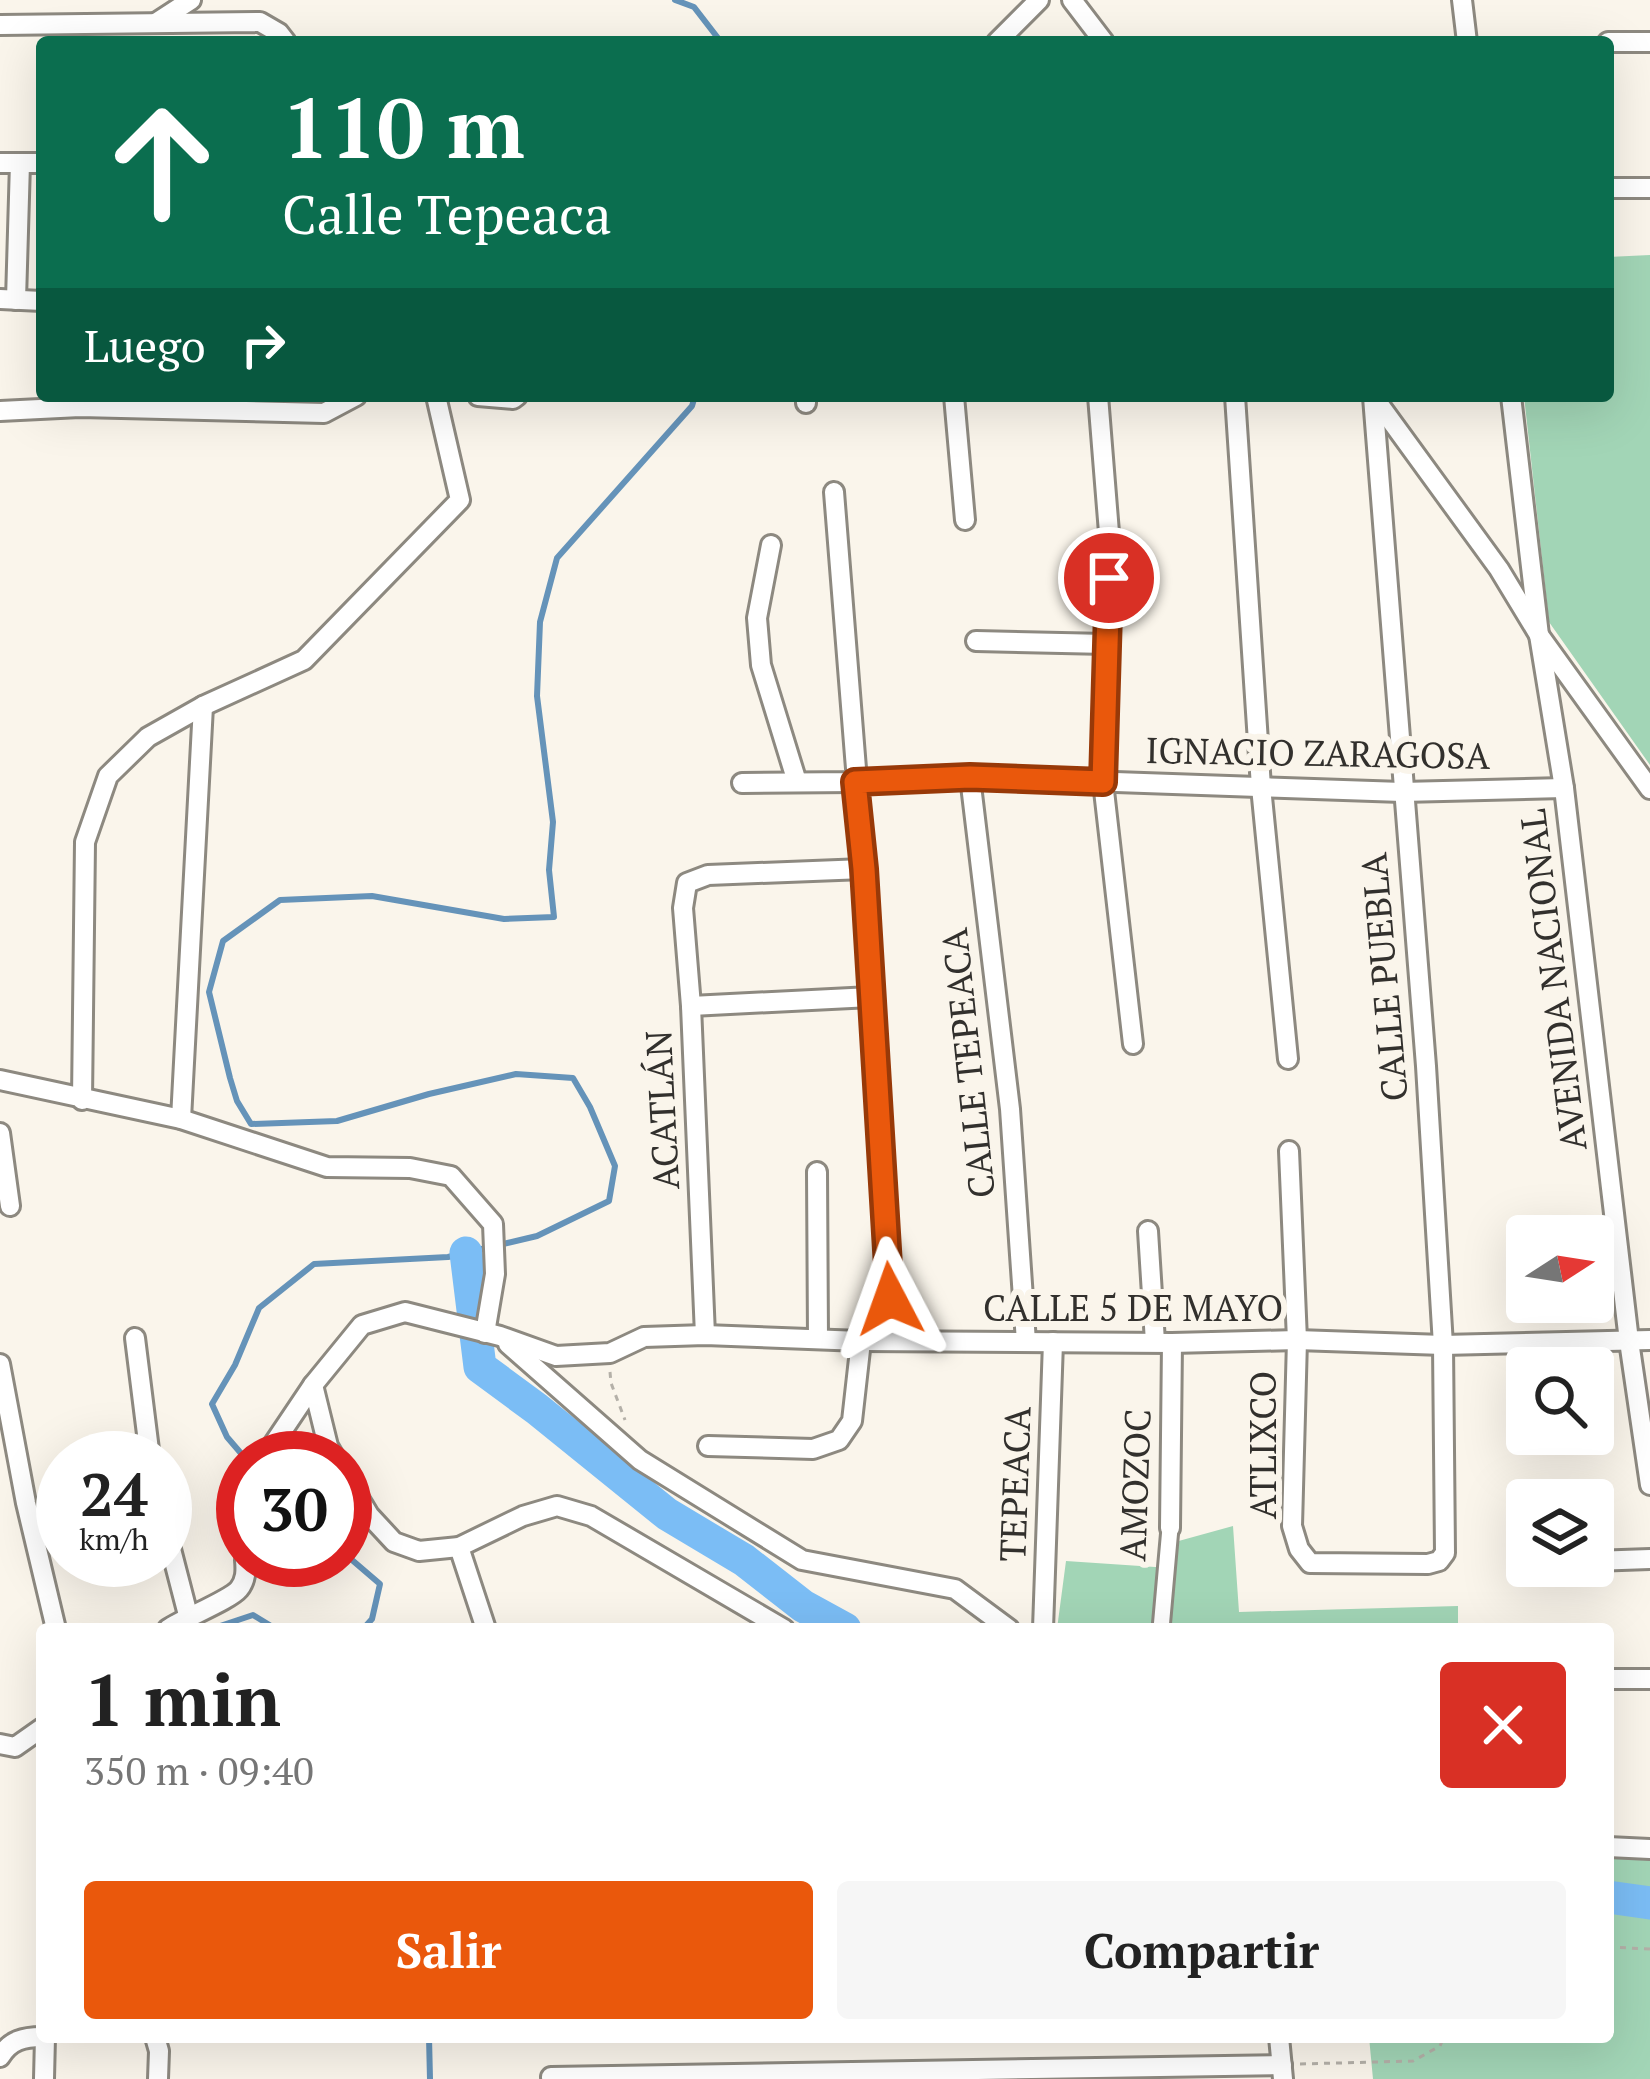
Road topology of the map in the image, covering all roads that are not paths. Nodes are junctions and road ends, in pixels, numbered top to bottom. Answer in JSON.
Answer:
{"nodes":[{"id":1,"x":191,"y":0,"type":"edge"},
{"id":2,"x":1039,"y":0,"type":"edge"},
{"id":3,"x":1072,"y":0,"type":"edge"},
{"id":4,"x":1462,"y":0,"type":"edge"},
{"id":5,"x":158,"y":22,"type":"junction"},
{"id":6,"x":0,"y":25,"type":"edge"},
{"id":7,"x":279,"y":36,"type":"edge"},
{"id":8,"x":1003,"y":36,"type":"edge"},
{"id":9,"x":1099,"y":36,"type":"edge"},
{"id":10,"x":1466,"y":36,"type":"edge"},
{"id":11,"x":1614,"y":42,"type":"edge"},
{"id":12,"x":1650,"y":42,"type":"edge"},
{"id":13,"x":10,"y":163,"type":"edge"},
{"id":14,"x":1614,"y":188,"type":"edge"},
{"id":15,"x":1650,"y":188,"type":"edge"},
{"id":16,"x":8,"y":299,"type":"edge"},
{"id":17,"x":80,"y":402,"type":"edge"},
{"id":18,"x":345,"y":402,"type":"edge"},
{"id":19,"x":437,"y":402,"type":"edge"},
{"id":20,"x":955,"y":402,"type":"edge"},
{"id":21,"x":1098,"y":402,"type":"edge"},
{"id":22,"x":1234,"y":402,"type":"edge"},
{"id":23,"x":1372,"y":402,"type":"edge"},
{"id":24,"x":1376,"y":402,"type":"edge"},
{"id":25,"x":1512,"y":402,"type":"edge"},
{"id":26,"x":0,"y":411,"type":"edge"},
{"id":27,"x":834,"y":492,"type":"dead end"},
{"id":28,"x":965,"y":520,"type":"dead end"},
{"id":29,"x":771,"y":545,"type":"dead end"},
{"id":30,"x":1539,"y":635,"type":"junction"},
{"id":31,"x":976,"y":641,"type":"dead end"},
{"id":32,"x":1107,"y":644,"type":"junction"},
{"id":33,"x":202,"y":706,"type":"junction"},
{"id":34,"x":970,"y":777,"type":"junction"},
{"id":35,"x":796,"y":782,"type":"junction"},
{"id":36,"x":855,"y":782,"type":"junction"},
{"id":37,"x":1103,"y":782,"type":"junction"},
{"id":38,"x":742,"y":783,"type":"dead end"},
{"id":39,"x":1261,"y":787,"type":"junction"},
{"id":40,"x":1564,"y":788,"type":"junction"},
{"id":41,"x":1650,"y":789,"type":"edge"},
{"id":42,"x":1402,"y":792,"type":"junction"},
{"id":43,"x":864,"y":869,"type":"junction"},
{"id":44,"x":871,"y":997,"type":"junction"},
{"id":45,"x":691,"y":1006,"type":"junction"},
{"id":46,"x":1133,"y":1044,"type":"dead end"},
{"id":47,"x":1288,"y":1059,"type":"dead end"},
{"id":48,"x":0,"y":1080,"type":"edge"},
{"id":49,"x":82,"y":1100,"type":"junction"},
{"id":50,"x":181,"y":1119,"type":"junction"},
{"id":51,"x":0,"y":1132,"type":"edge"},
{"id":52,"x":1289,"y":1151,"type":"dead end"},
{"id":53,"x":817,"y":1172,"type":"dead end"},
{"id":54,"x":10,"y":1206,"type":"dead end"},
{"id":55,"x":1148,"y":1231,"type":"dead end"},
{"id":56,"x":483,"y":1332,"type":"junction"},
{"id":57,"x":705,"y":1335,"type":"junction"},
{"id":58,"x":135,"y":1338,"type":"dead end"},
{"id":59,"x":818,"y":1339,"type":"junction"},
{"id":60,"x":1297,"y":1340,"type":"junction"},
{"id":61,"x":1650,"y":1340,"type":"edge"},
{"id":62,"x":861,"y":1341,"type":"junction"},
{"id":63,"x":893,"y":1341,"type":"junction"},
{"id":64,"x":1629,"y":1341,"type":"junction"},
{"id":65,"x":1026,"y":1342,"type":"junction"},
{"id":66,"x":1053,"y":1342,"type":"junction"},
{"id":67,"x":1163,"y":1343,"type":"junction"},
{"id":68,"x":1443,"y":1345,"type":"junction"},
{"id":69,"x":0,"y":1364,"type":"edge"},
{"id":70,"x":313,"y":1385,"type":"junction"},
{"id":71,"x":6,"y":1428,"type":"edge"},
{"id":72,"x":147,"y":1431,"type":"edge"},
{"id":73,"x":284,"y":1431,"type":"edge"},
{"id":74,"x":324,"y":1431,"type":"edge"},
{"id":75,"x":708,"y":1446,"type":"dead end"},
{"id":76,"x":1649,"y":1478,"type":"edge"},
{"id":77,"x":372,"y":1519,"type":"edge"},
{"id":78,"x":1170,"y":1528,"type":"joint"},
{"id":79,"x":458,"y":1547,"type":"junction"},
{"id":80,"x":1445,"y":1553,"type":"joint"},
{"id":81,"x":1650,"y":1559,"type":"edge"},
{"id":82,"x":1614,"y":1560,"type":"edge"},
{"id":83,"x":181,"y":1587,"type":"edge"},
{"id":84,"x":240,"y":1587,"type":"edge"},
{"id":85,"x":188,"y":1616,"type":"junction"},
{"id":86,"x":55,"y":1623,"type":"edge"},
{"id":87,"x":177,"y":1623,"type":"edge"},
{"id":88,"x":484,"y":1623,"type":"edge"},
{"id":89,"x":774,"y":1623,"type":"edge"},
{"id":90,"x":1001,"y":1623,"type":"edge"},
{"id":91,"x":1043,"y":1623,"type":"edge"},
{"id":92,"x":1162,"y":1623,"type":"edge"},
{"id":93,"x":1614,"y":1679,"type":"edge"},
{"id":94,"x":1650,"y":1679,"type":"edge"},
{"id":95,"x":36,"y":1731,"type":"edge"},
{"id":96,"x":0,"y":1744,"type":"edge"},
{"id":97,"x":1614,"y":1847,"type":"edge"},
{"id":98,"x":1650,"y":1849,"type":"edge"},
{"id":99,"x":36,"y":2037,"type":"edge"},
{"id":100,"x":44,"y":2043,"type":"edge"},
{"id":101,"x":156,"y":2043,"type":"edge"},
{"id":102,"x":0,"y":2057,"type":"edge"},
{"id":103,"x":1282,"y":2072,"type":"edge"},
{"id":104,"x":551,"y":2077,"type":"edge"},
{"id":105,"x":44,"y":2079,"type":"edge"},
{"id":106,"x":158,"y":2079,"type":"edge"}],
"edges":[{"from":1,"to":5,"type":"street"},
{"from":2,"to":8,"type":"street"},
{"from":3,"to":9,"type":"street"},
{"from":4,"to":10,"type":"street"},
{"from":5,"to":6,"type":"street"},
{"from":5,"to":7,"type":"street"},
{"from":11,"to":12,"type":"street"},
{"from":13,"to":16,"type":"street"},
{"from":14,"to":15,"type":"street"},
{"from":17,"to":18,"type":"street"},
{"from":17,"to":26,"type":"street"},
{"from":19,"to":33,"type":"street"},
{"from":20,"to":28,"type":"street"},
{"from":21,"to":32,"type":"street"},
{"from":22,"to":39,"type":"street"},
{"from":23,"to":42,"type":"street","name":"CALLE PUEBLA"},
{"from":24,"to":30,"type":"street"},
{"from":25,"to":30,"type":"street","name":"AVENIDA NACIONAL"},
{"from":27,"to":36,"type":"street"},
{"from":29,"to":35,"type":"street"},
{"from":30,"to":40,"type":"street","name":"AVENIDA NACIONAL"},
{"from":30,"to":41,"type":"street"},
{"from":31,"to":32,"type":"street"},
{"from":32,"to":37,"type":"street"},
{"from":33,"to":49,"type":"street"},
{"from":33,"to":50,"type":"street"},
{"from":34,"to":36,"type":"street","name":"IGNACIO ZARAGOSA"},
{"from":34,"to":37,"type":"street","name":"IGNACIO ZARAGOSA"},
{"from":34,"to":65,"type":"street","name":"CALLE TEPEACA"},
{"from":35,"to":36,"type":"street","name":"IGNACIO ZARAGOSA"},
{"from":35,"to":38,"type":"street","name":"IGNACIO ZARAGOSA"},
{"from":36,"to":43,"type":"street"},
{"from":37,"to":39,"type":"street","name":"IGNACIO ZARAGOSA"},
{"from":37,"to":46,"type":"street"},
{"from":39,"to":42,"type":"street","name":"IGNACIO ZARAGOSA"},
{"from":39,"to":47,"type":"street"},
{"from":40,"to":42,"type":"street","name":"IGNACIO ZARAGOSA"},
{"from":40,"to":64,"type":"street","name":"AVENIDA NACIONAL"},
{"from":42,"to":68,"type":"street","name":"CALLE PUEBLA"},
{"from":43,"to":44,"type":"street"},
{"from":43,"to":45,"type":"street","name":"ACATLÁN"},
{"from":44,"to":45,"type":"street"},
{"from":44,"to":63,"type":"street"},
{"from":45,"to":57,"type":"street","name":"ACATLÁN"},
{"from":48,"to":49,"type":"street"},
{"from":49,"to":50,"type":"street"},
{"from":50,"to":56,"type":"street"},
{"from":51,"to":54,"type":"street"},
{"from":52,"to":60,"type":"street","name":"ATLIXCO"},
{"from":53,"to":59,"type":"street"},
{"from":55,"to":67,"type":"street","name":"AMOZOC"},
{"from":56,"to":57,"type":"street","name":"CALLE 5 DE MAYO"},
{"from":56,"to":70,"type":"street","name":"CALLE 5 DE MAYO"},
{"from":56,"to":90,"type":"street"},
{"from":57,"to":59,"type":"street","name":"CALLE 5 DE MAYO"},
{"from":58,"to":72,"type":"street"},
{"from":59,"to":62,"type":"street","name":"CALLE 5 DE MAYO"},
{"from":60,"to":67,"type":"street","name":"CALLE 5 DE MAYO"},
{"from":60,"to":68,"type":"street","name":"CALLE 5 DE MAYO"},
{"from":60,"to":80,"type":"street","name":"ATLIXCO"},
{"from":61,"to":64,"type":"street","name":"CALLE 5 DE MAYO"},
{"from":62,"to":63,"type":"street","name":"CALLE 5 DE MAYO"},
{"from":62,"to":75,"type":"street"},
{"from":63,"to":65,"type":"street","name":"CALLE 5 DE MAYO"},
{"from":64,"to":68,"type":"street","name":"CALLE 5 DE MAYO"},
{"from":64,"to":76,"type":"street","name":"AVENIDA NACIONAL"},
{"from":65,"to":66,"type":"street","name":"CALLE 5 DE MAYO"},
{"from":66,"to":67,"type":"street","name":"CALLE 5 DE MAYO"},
{"from":66,"to":91,"type":"street","name":"TEPEACA"},
{"from":67,"to":78,"type":"street","name":"AMOZOC"},
{"from":68,"to":80,"type":"street","name":"CALLE PUEBLA"},
{"from":69,"to":71,"type":"street"},
{"from":70,"to":73,"type":"street","name":"CALLE 5 DE MAYO"},
{"from":70,"to":74,"type":"street"},
{"from":71,"to":86,"type":"street"},
{"from":77,"to":79,"type":"street"},
{"from":78,"to":92,"type":"street","name":"AMOZOC"},
{"from":79,"to":88,"type":"street"},
{"from":79,"to":89,"type":"street"},
{"from":81,"to":82,"type":"street"},
{"from":83,"to":85,"type":"street"},
{"from":84,"to":85,"type":"street"},
{"from":85,"to":87,"type":"street"},
{"from":93,"to":94,"type":"street"},
{"from":95,"to":96,"type":"street"},
{"from":97,"to":98,"type":"street"},
{"from":99,"to":102,"type":"street"},
{"from":100,"to":105,"type":"street"},
{"from":101,"to":106,"type":"street"},
{"from":103,"to":104,"type":"street"}]}
